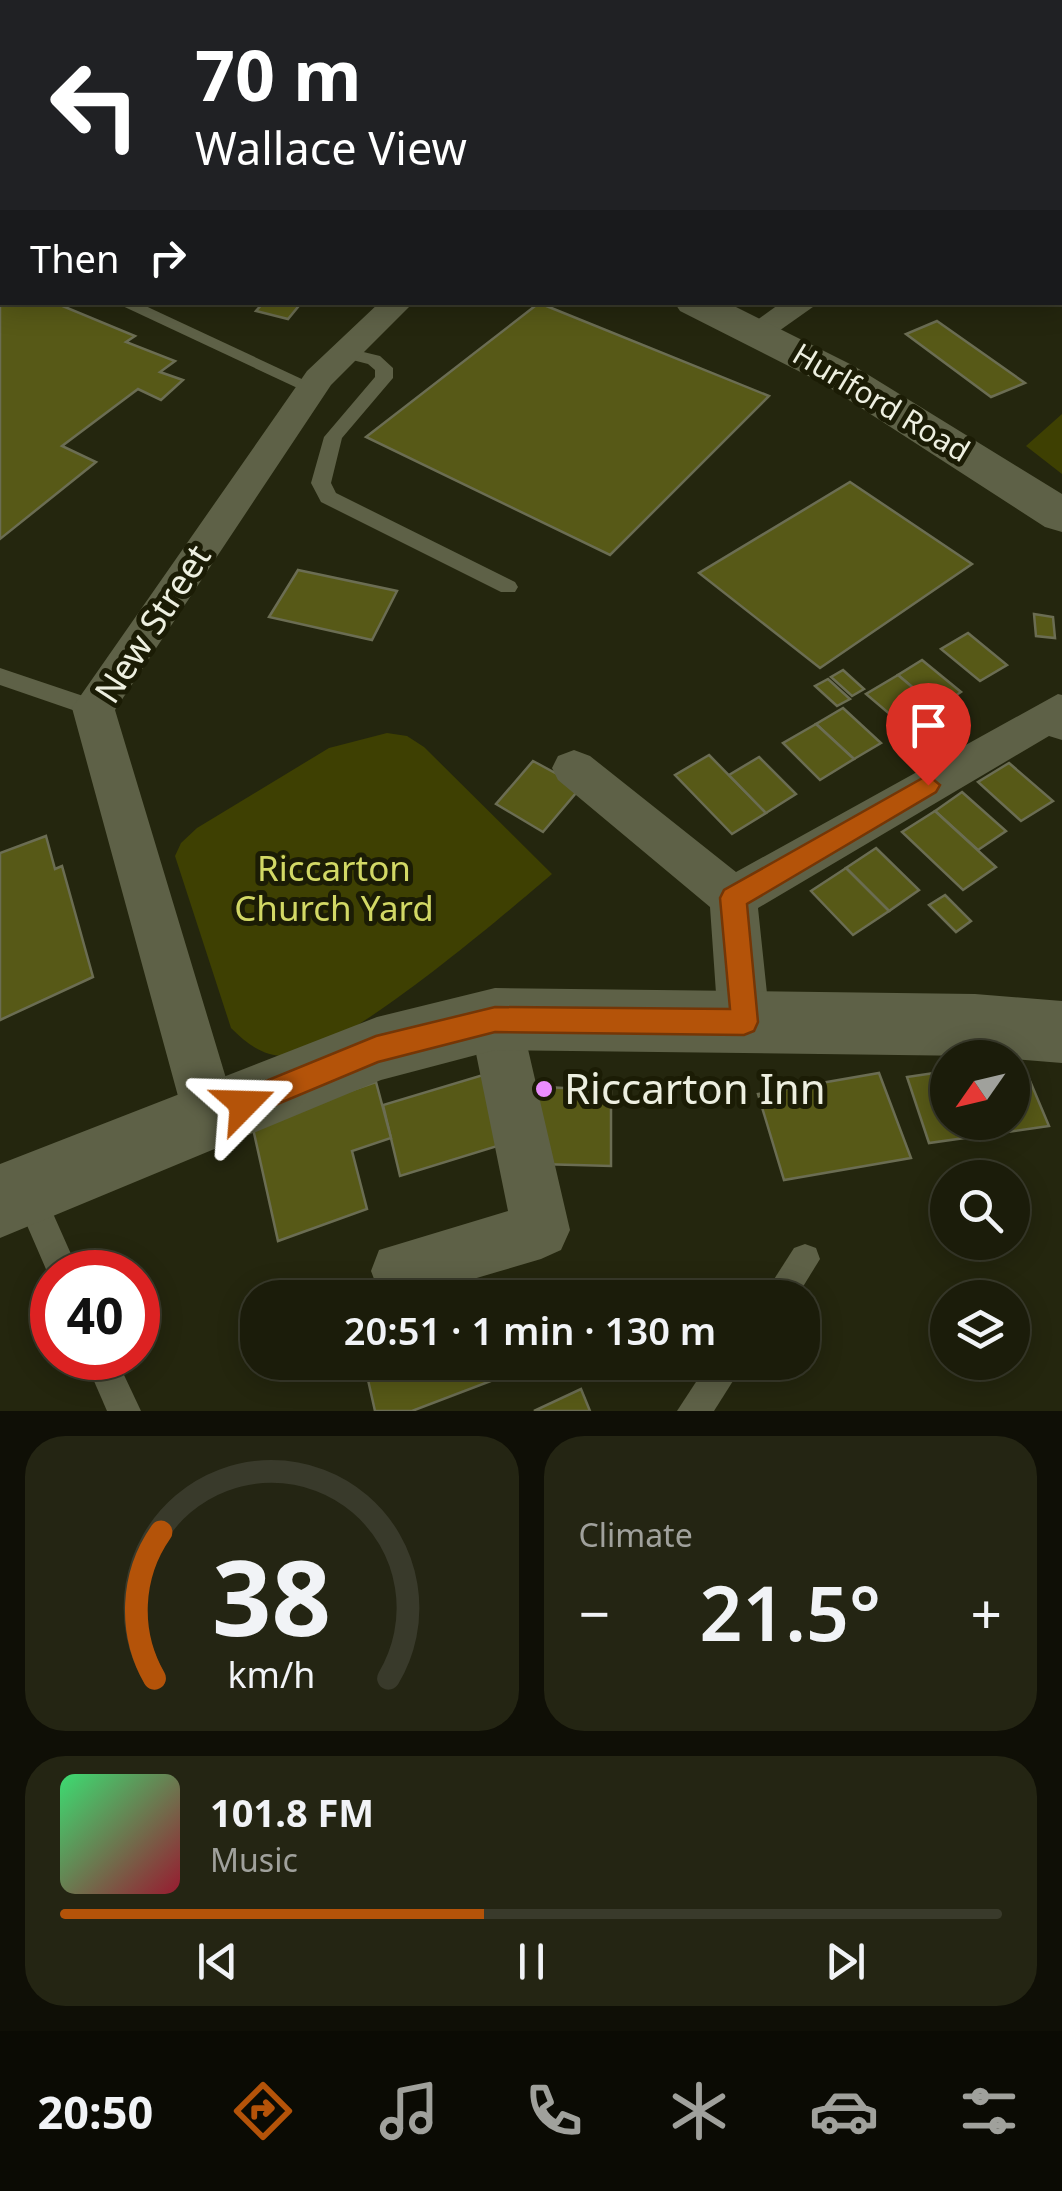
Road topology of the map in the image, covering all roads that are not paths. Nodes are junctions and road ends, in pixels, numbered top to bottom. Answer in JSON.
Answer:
{"nodes":[{"id":1,"x":129,"y":305,"type":"edge"},
{"id":2,"x":396,"y":305,"type":"edge"},
{"id":3,"x":700,"y":305,"type":"edge"},
{"id":4,"x":800,"y":305,"type":"edge"},
{"id":5,"x":758,"y":332,"type":"junction"},
{"id":6,"x":343,"y":352,"type":"junction"},
{"id":7,"x":312,"y":388,"type":"junction"},
{"id":8,"x":1062,"y":516,"type":"edge"},
{"id":9,"x":508,"y":587,"type":"dead end"},
{"id":10,"x":0,"y":676,"type":"edge"},
{"id":11,"x":93,"y":708,"type":"junction"},
{"id":12,"x":1062,"y":723,"type":"edge"},
{"id":13,"x":574,"y":768,"type":"dead end"},
{"id":14,"x":733,"y":898,"type":"junction"},
{"id":15,"x":495,"y":1020,"type":"junction"},
{"id":16,"x":744,"y":1022,"type":"junction"},
{"id":17,"x":1062,"y":1032,"type":"edge"},
{"id":18,"x":211,"y":1118,"type":"junction"},
{"id":19,"x":13,"y":1195,"type":"edge"},
{"id":20,"x":49,"y":1250,"type":"edge"},
{"id":21,"x":805,"y":1259,"type":"dead end"},
{"id":22,"x":400,"y":1271,"type":"dead end"},
{"id":23,"x":790,"y":1280,"type":"edge"},
{"id":24,"x":110,"y":1380,"type":"edge"},
{"id":25,"x":716,"y":1380,"type":"edge"},
{"id":26,"x":124,"y":1411,"type":"edge"},
{"id":27,"x":694,"y":1411,"type":"edge"}],
"edges":[{"from":1,"to":7,"type":"lane"},
{"from":2,"to":6,"type":"street","name":"New Street"},
{"from":3,"to":5,"type":"street","name":"Hurlford Road"},
{"from":4,"to":5,"type":"street"},
{"from":5,"to":8,"type":"street","name":"Hurlford Road"},
{"from":6,"to":7,"type":"street","name":"New Street"},
{"from":6,"to":9,"type":"lane"},
{"from":7,"to":11,"type":"street","name":"New Street"},
{"from":10,"to":11,"type":"lane"},
{"from":11,"to":18,"type":"street","name":"New Street"},
{"from":12,"to":14,"type":"street"},
{"from":13,"to":14,"type":"street"},
{"from":14,"to":16,"type":"street"},
{"from":15,"to":16,"type":"street"},
{"from":15,"to":18,"type":"street"},
{"from":15,"to":22,"type":"street"},
{"from":16,"to":17,"type":"street"},
{"from":18,"to":19,"type":"street"},
{"from":19,"to":20,"type":"lane"},
{"from":21,"to":23,"type":"lane"},
{"from":24,"to":26,"type":"lane"},
{"from":25,"to":27,"type":"lane"}]}
